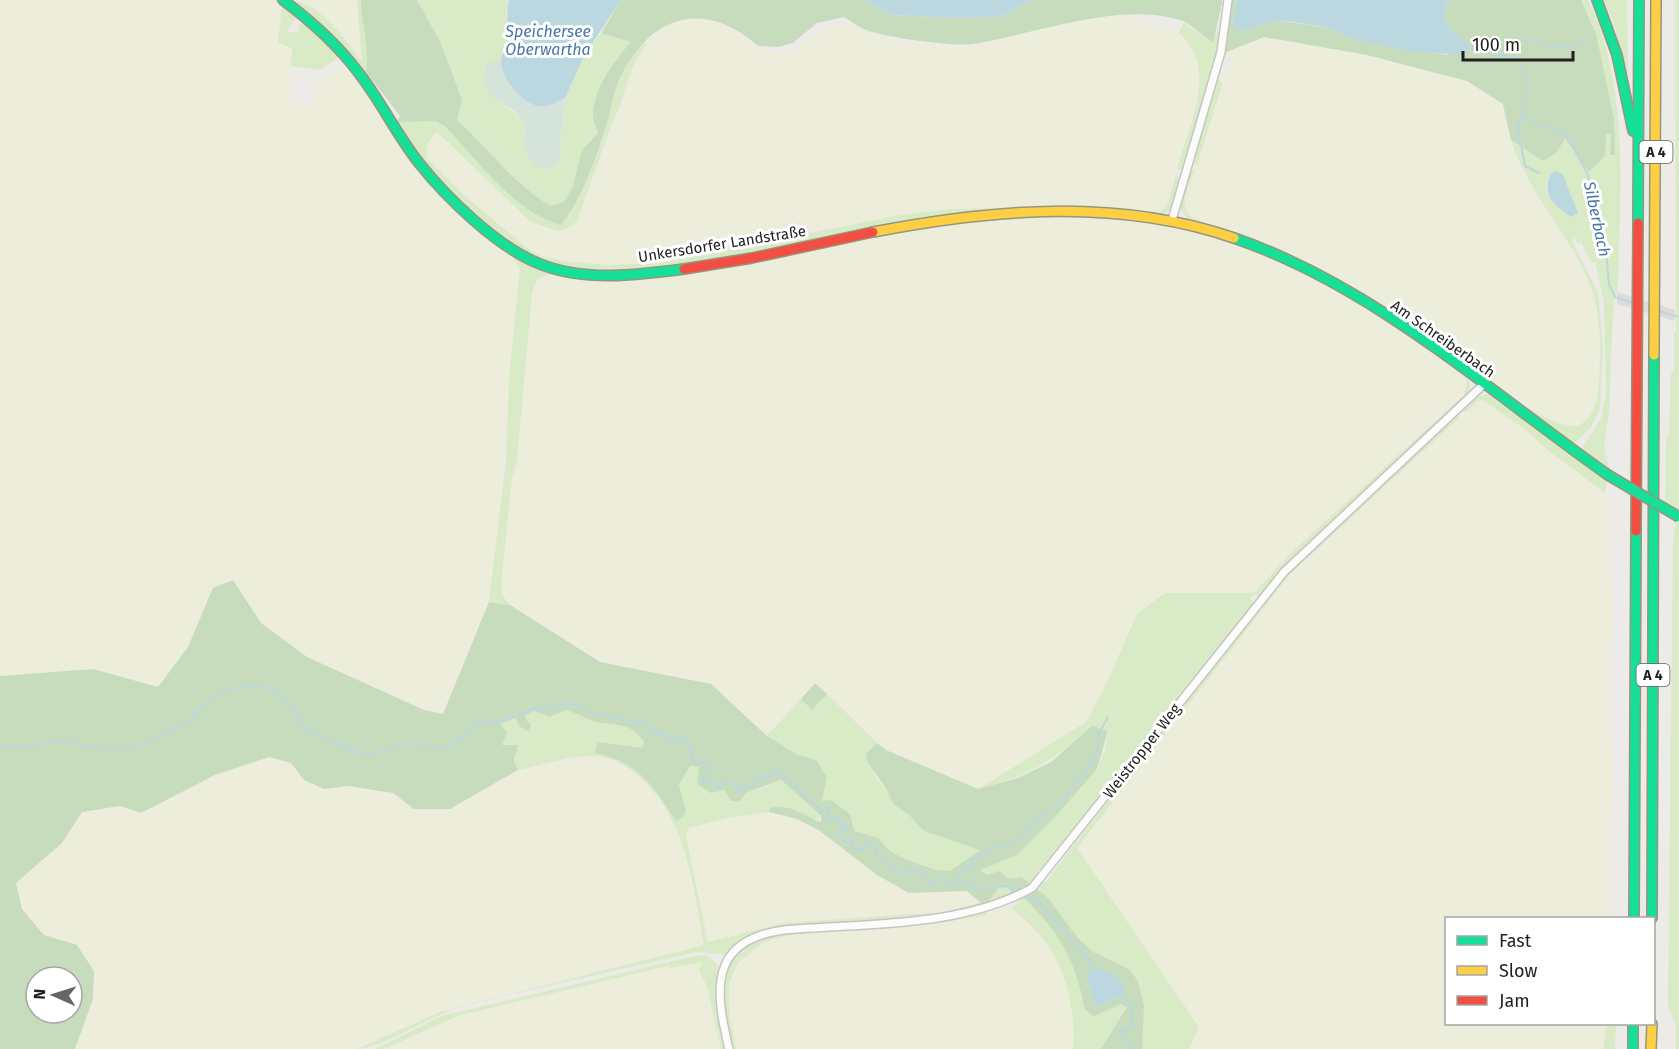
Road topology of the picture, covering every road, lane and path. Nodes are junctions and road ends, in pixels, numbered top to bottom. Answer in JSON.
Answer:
{"nodes":[{"id":1,"x":283,"y":0,"type":"edge"},
{"id":2,"x":1228,"y":0,"type":"edge"},
{"id":3,"x":1597,"y":0,"type":"edge"},
{"id":4,"x":1638,"y":0,"type":"edge"},
{"id":5,"x":1656,"y":0,"type":"edge"},
{"id":6,"x":1638,"y":155,"type":"junction"},
{"id":7,"x":1172,"y":220,"type":"junction"},
{"id":8,"x":1483,"y":386,"type":"junction"},
{"id":9,"x":1679,"y":517,"type":"edge"},
{"id":10,"x":1634,"y":917,"type":"edge"},
{"id":11,"x":1652,"y":917,"type":"edge"},
{"id":12,"x":1633,"y":1025,"type":"edge"},
{"id":13,"x":1652,"y":1025,"type":"edge"},
{"id":14,"x":729,"y":1049,"type":"edge"},
{"id":15,"x":1633,"y":1049,"type":"edge"},
{"id":16,"x":1652,"y":1049,"type":"edge"}],
"edges":[{"from":1,"to":7,"type":"main road","name":"Unkersdorfer Landstraße"},
{"from":2,"to":7,"type":"street"},
{"from":3,"to":6,"type":"main road"},
{"from":4,"to":6,"type":"main road","number":"A 4"},
{"from":5,"to":11,"type":"main road","number":"A 4"},
{"from":6,"to":10,"type":"main road","number":"A 4"},
{"from":7,"to":8,"type":"main road","name":"Am Schreiberbach"},
{"from":8,"to":9,"type":"main road","name":"Am Schreiberbach","bridge":true},
{"from":8,"to":14,"type":"street","name":"Weistropper Weg"},
{"from":12,"to":15,"type":"main road"},
{"from":13,"to":16,"type":"main road"}]}
